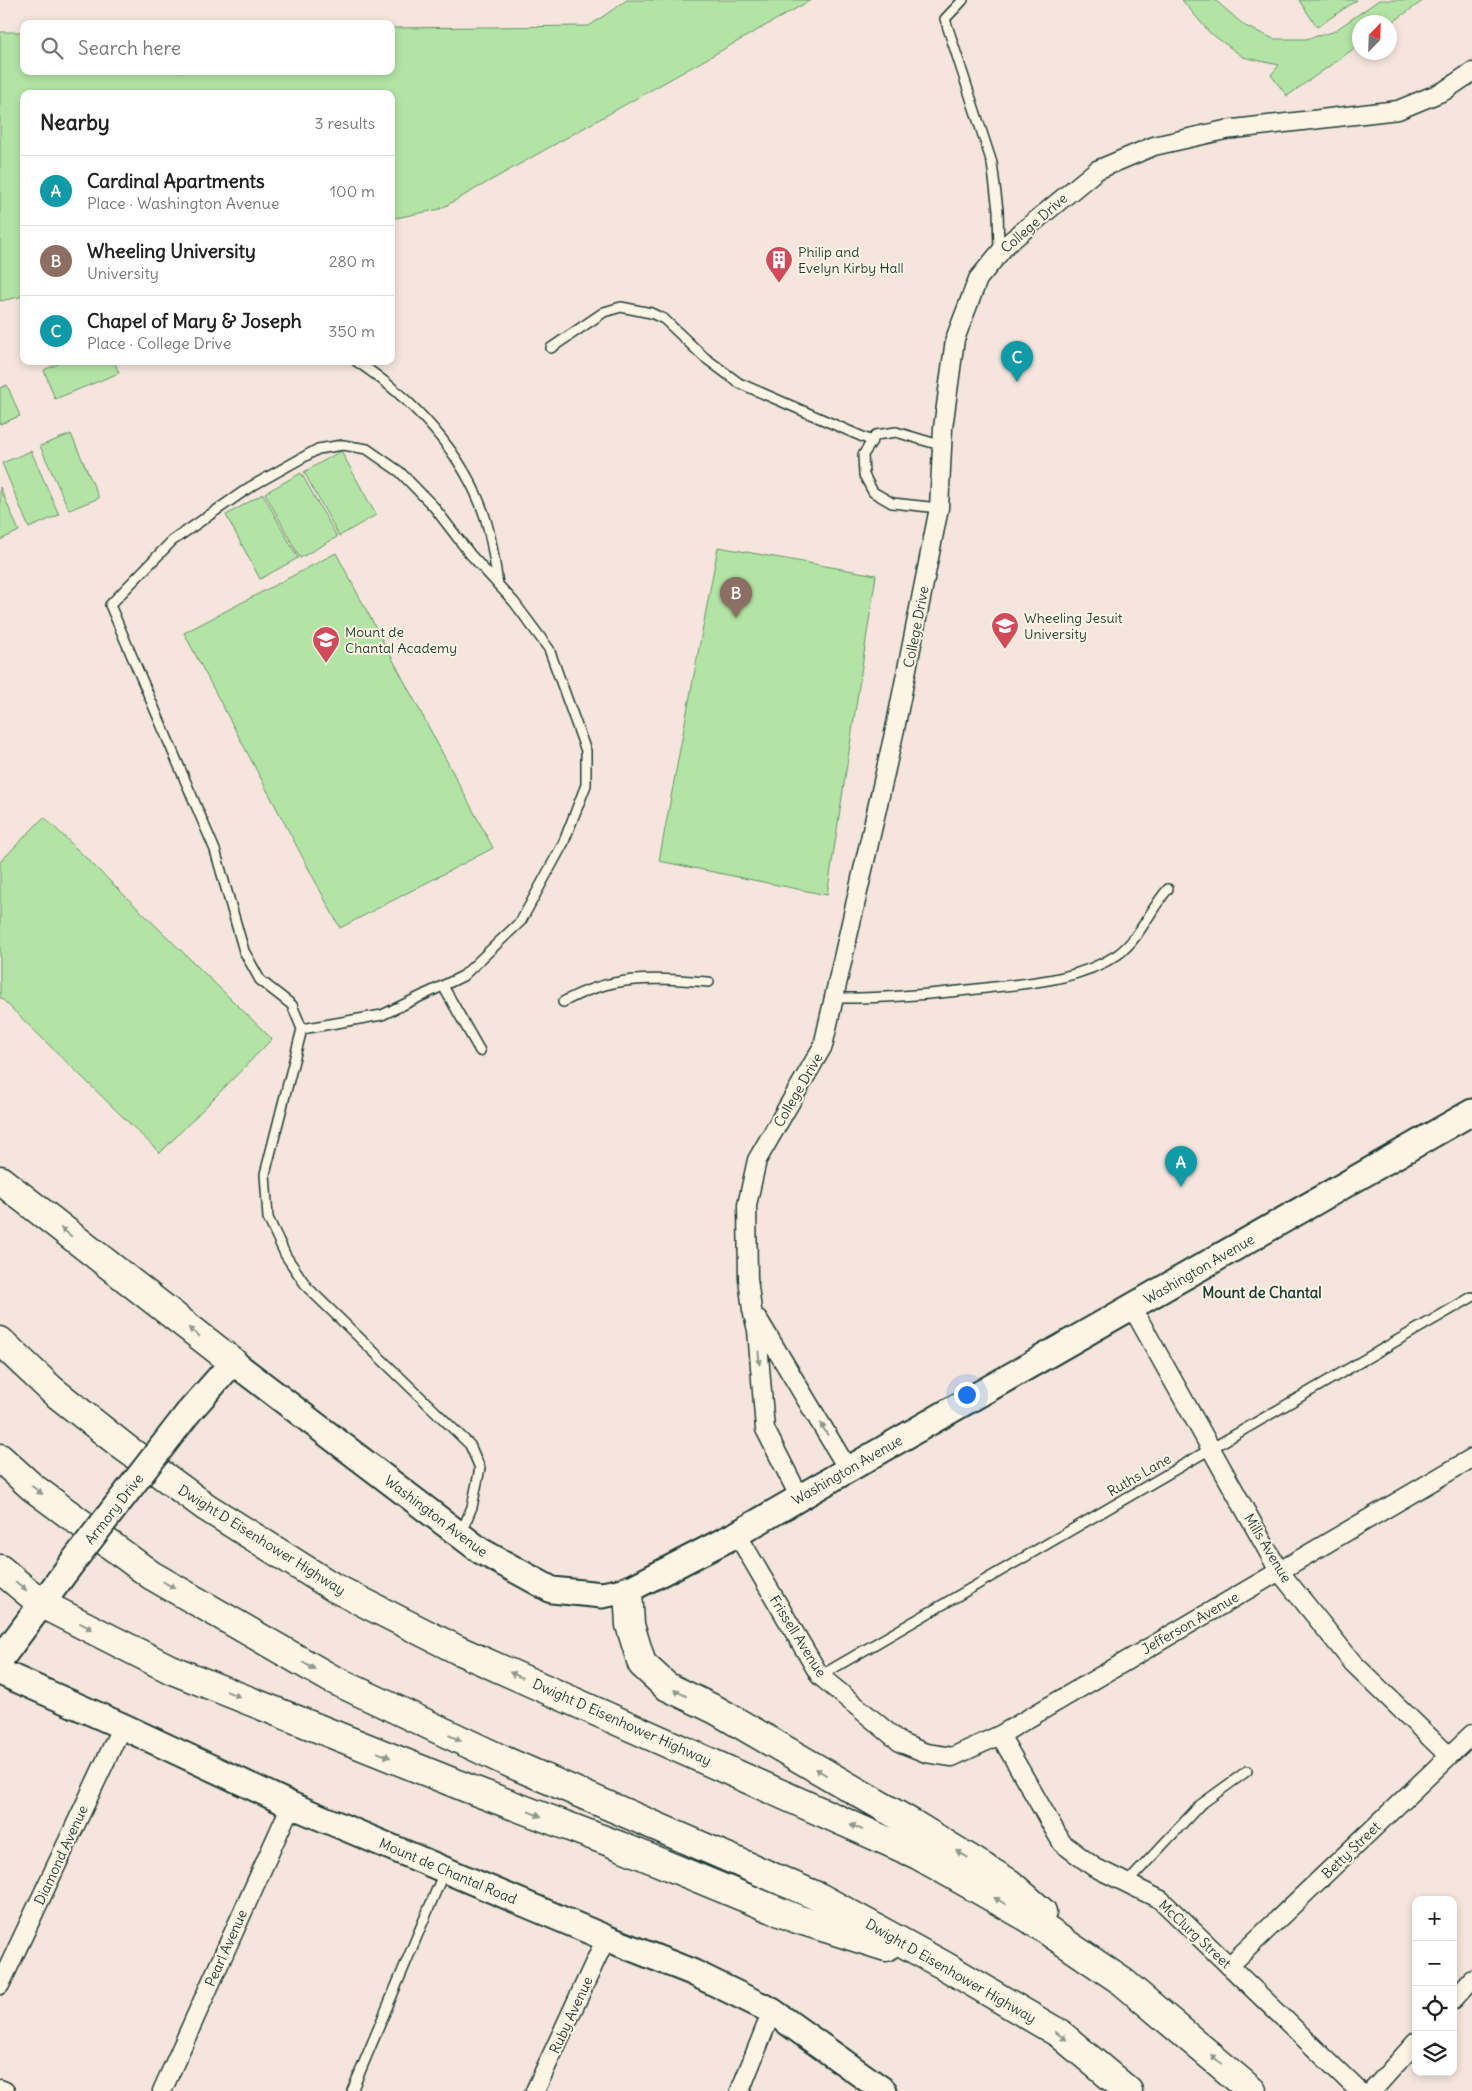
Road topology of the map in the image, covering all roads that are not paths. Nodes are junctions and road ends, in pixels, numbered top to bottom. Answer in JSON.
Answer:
{"nodes":[{"id":1,"x":962,"y":0,"type":"edge"},
{"id":2,"x":1472,"y":72,"type":"edge"},
{"id":3,"x":999,"y":253,"type":"junction"},
{"id":4,"x":551,"y":348,"type":"dead end"},
{"id":5,"x":361,"y":365,"type":"edge"},
{"id":6,"x":872,"y":441,"type":"junction"},
{"id":7,"x":942,"y":446,"type":"junction"},
{"id":8,"x":939,"y":508,"type":"junction"},
{"id":9,"x":499,"y":586,"type":"junction"},
{"id":10,"x":1168,"y":889,"type":"dead end"},
{"id":11,"x":709,"y":982,"type":"dead end"},
{"id":12,"x":443,"y":986,"type":"junction"},
{"id":13,"x":834,"y":998,"type":"junction"},
{"id":14,"x":563,"y":1002,"type":"dead end"},
{"id":15,"x":302,"y":1029,"type":"junction"},
{"id":16,"x":480,"y":1051,"type":"dead end"},
{"id":17,"x":1472,"y":1112,"type":"edge"},
{"id":18,"x":0,"y":1180,"type":"edge"},
{"id":19,"x":1472,"y":1297,"type":"edge"},
{"id":20,"x":1132,"y":1307,"type":"junction"},
{"id":21,"x":752,"y":1310,"type":"junction"},
{"id":22,"x":0,"y":1341,"type":"edge"},
{"id":23,"x":232,"y":1362,"type":"junction"},
{"id":24,"x":1210,"y":1450,"type":"junction"},
{"id":25,"x":0,"y":1458,"type":"edge"},
{"id":26,"x":1472,"y":1458,"type":"edge"},
{"id":27,"x":849,"y":1470,"type":"junction"},
{"id":28,"x":800,"y":1498,"type":"junction"},
{"id":29,"x":737,"y":1534,"type":"junction"},
{"id":30,"x":460,"y":1536,"type":"junction"},
{"id":31,"x":0,"y":1569,"type":"edge"},
{"id":32,"x":1278,"y":1571,"type":"junction"},
{"id":33,"x":628,"y":1590,"type":"junction"},
{"id":34,"x":42,"y":1604,"type":"junction"},
{"id":35,"x":0,"y":1660,"type":"edge"},
{"id":36,"x":0,"y":1672,"type":"edge"},
{"id":37,"x":820,"y":1676,"type":"junction"},
{"id":38,"x":122,"y":1726,"type":"junction"},
{"id":39,"x":1000,"y":1734,"type":"junction"},
{"id":40,"x":1472,"y":1734,"type":"edge"},
{"id":41,"x":901,"y":1743,"type":"joint"},
{"id":42,"x":1449,"y":1756,"type":"junction"},
{"id":43,"x":1247,"y":1771,"type":"dead end"},
{"id":44,"x":291,"y":1805,"type":"junction"},
{"id":45,"x":445,"y":1870,"type":"junction"},
{"id":46,"x":1128,"y":1882,"type":"junction"},
{"id":47,"x":606,"y":1938,"type":"junction"},
{"id":48,"x":945,"y":1966,"type":"junction"},
{"id":49,"x":1229,"y":1966,"type":"junction"},
{"id":50,"x":1472,"y":1979,"type":"edge"},
{"id":51,"x":1123,"y":1982,"type":"junction"},
{"id":52,"x":0,"y":1985,"type":"edge"},
{"id":53,"x":1457,"y":1996,"type":"edge"},
{"id":54,"x":772,"y":2011,"type":"junction"},
{"id":55,"x":1412,"y":2046,"type":"edge"},
{"id":56,"x":0,"y":2089,"type":"edge"},
{"id":57,"x":878,"y":2089,"type":"edge"},
{"id":58,"x":5,"y":2091,"type":"edge"},
{"id":59,"x":162,"y":2091,"type":"edge"},
{"id":60,"x":352,"y":2091,"type":"edge"},
{"id":61,"x":535,"y":2091,"type":"edge"},
{"id":62,"x":740,"y":2091,"type":"edge"},
{"id":63,"x":1128,"y":2091,"type":"edge"},
{"id":64,"x":1252,"y":2091,"type":"edge"},
{"id":65,"x":1359,"y":2091,"type":"edge"},
{"id":66,"x":1372,"y":2091,"type":"edge"}],
"edges":[{"from":1,"to":3,"type":"lane"},
{"from":2,"to":3,"type":"street","name":"College Drive"},
{"from":3,"to":7,"type":"street","name":"College Drive"},
{"from":4,"to":6,"type":"lane"},
{"from":5,"to":9,"type":"lane"},
{"from":6,"to":7,"type":"lane"},
{"from":6,"to":8,"type":"lane"},
{"from":7,"to":8,"type":"street","name":"College Drive"},
{"from":8,"to":13,"type":"street","name":"College Drive"},
{"from":9,"to":12,"type":"lane"},
{"from":9,"to":15,"type":"lane"},
{"from":10,"to":13,"type":"lane"},
{"from":11,"to":14,"type":"lane"},
{"from":12,"to":15,"type":"lane"},
{"from":12,"to":16,"type":"lane"},
{"from":13,"to":21,"type":"street","name":"College Drive"},
{"from":15,"to":30,"type":"lane"},
{"from":17,"to":20,"type":"street","name":"Washington Avenue"},
{"from":23,"to":18,"type":"highway","one_way":true},
{"from":19,"to":24,"type":"lane","name":"Ruths Lane"},
{"from":20,"to":24,"type":"street","name":"Mills Avenue"},
{"from":20,"to":27,"type":"street","name":"Washington Avenue"},
{"from":27,"to":21,"type":"street","one_way":true},
{"from":21,"to":28,"type":"street","name":"College Drive","one_way":true},
{"from":51,"to":22,"type":"highway","name":"Dwight D Eisenhower Highway","one_way":true},
{"from":23,"to":30,"type":"street","name":"Washington Avenue"},
{"from":23,"to":34,"type":"street","name":"Armory Drive","bridge":true},
{"from":24,"to":32,"type":"street","name":"Mills Avenue"},
{"from":24,"to":37,"type":"lane","name":"Ruths Lane"},
{"from":25,"to":48,"type":"highway","name":"Dwight D Eisenhower Highway","one_way":true},
{"from":26,"to":32,"type":"street","name":"Jefferson Avenue"},
{"from":27,"to":28,"type":"street","name":"Washington Avenue"},
{"from":28,"to":29,"type":"street","name":"Washington Avenue"},
{"from":29,"to":33,"type":"street","name":"Washington Avenue"},
{"from":29,"to":37,"type":"street","name":"Frissell Avenue"},
{"from":30,"to":33,"type":"street","name":"Washington Avenue"},
{"from":31,"to":34,"type":"highway","one_way":true},
{"from":32,"to":39,"type":"street","name":"Jefferson Avenue"},
{"from":32,"to":42,"type":"street","name":"Mills Avenue"},
{"from":51,"to":33,"type":"highway","one_way":true},
{"from":34,"to":35,"type":"street","name":"Armory Drive"},
{"from":34,"to":48,"type":"highway","one_way":true},
{"from":36,"to":38,"type":"street","name":"Mount de Chantal Road"},
{"from":37,"to":41,"type":"street","name":"Frissell Avenue"},
{"from":38,"to":44,"type":"street","name":"Mount de Chantal Road"},
{"from":38,"to":52,"type":"street","name":"Diamond Avenue"},
{"from":39,"to":41,"type":"street","name":"Jefferson Avenue"},
{"from":39,"to":46,"type":"street","name":"McClurg Street"},
{"from":40,"to":42,"type":"street","name":"Betty Street"},
{"from":42,"to":49,"type":"street","name":"Betty Street"},
{"from":43,"to":46,"type":"lane"},
{"from":44,"to":45,"type":"street","name":"Mount de Chantal Road"},
{"from":44,"to":59,"type":"street","name":"Pearl Avenue"},
{"from":45,"to":47,"type":"street","name":"Mount de Chantal Road"},
{"from":45,"to":60,"type":"lane"},
{"from":46,"to":49,"type":"street","name":"McClurg Street"},
{"from":47,"to":54,"type":"street","name":"Mount de Chantal Road"},
{"from":47,"to":61,"type":"street","name":"Ruby Avenue"},
{"from":48,"to":63,"type":"highway","name":"Dwight D Eisenhower Highway","one_way":true},
{"from":49,"to":65,"type":"street","name":"McClurg Street"},
{"from":50,"to":53,"type":"street"},
{"from":64,"to":51,"type":"highway","name":"Dwight D Eisenhower Highway","one_way":true},
{"from":54,"to":57,"type":"street","name":"Mount de Chantal Road"},
{"from":54,"to":62,"type":"street"},
{"from":55,"to":66,"type":"street"},
{"from":56,"to":58,"type":"street"}]}
